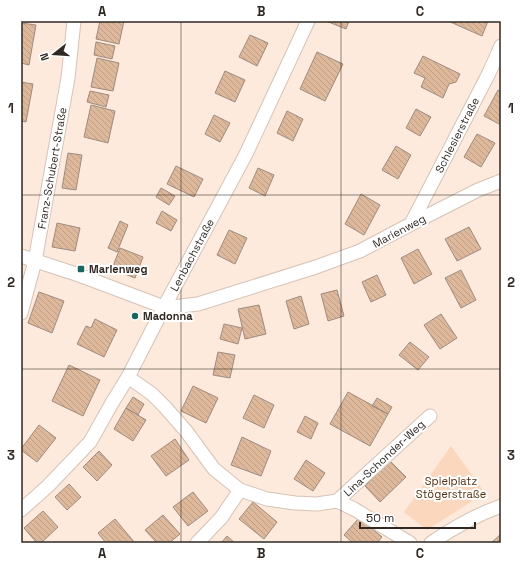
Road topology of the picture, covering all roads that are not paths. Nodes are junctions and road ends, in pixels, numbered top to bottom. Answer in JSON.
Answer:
{"nodes":[{"id":1,"x":74,"y":21,"type":"edge"},
{"id":2,"x":308,"y":21,"type":"edge"},
{"id":3,"x":501,"y":46,"type":"edge"},
{"id":4,"x":501,"y":181,"type":"edge"},
{"id":5,"x":411,"y":224,"type":"junction"},
{"id":6,"x":21,"y":256,"type":"edge"},
{"id":7,"x":35,"y":261,"type":"junction"},
{"id":8,"x":164,"y":307,"type":"junction"},
{"id":9,"x":21,"y":313,"type":"edge"},
{"id":10,"x":128,"y":377,"type":"junction"},
{"id":11,"x":430,"y":416,"type":"dead end"},
{"id":12,"x":240,"y":490,"type":"junction"},
{"id":13,"x":337,"y":501,"type":"junction"},
{"id":14,"x":501,"y":506,"type":"edge"},
{"id":15,"x":21,"y":510,"type":"edge"},
{"id":16,"x":197,"y":543,"type":"edge"},
{"id":17,"x":410,"y":543,"type":"edge"},
{"id":18,"x":431,"y":543,"type":"edge"}],
"edges":[{"from":1,"to":7,"type":"street","name":"Franz-Schubert-Straße"},
{"from":2,"to":8,"type":"street","name":"Lenbachstraße"},
{"from":3,"to":5,"type":"street","name":"Schlesierstraße"},
{"from":4,"to":5,"type":"street","name":"Marienweg"},
{"from":5,"to":8,"type":"street","name":"Marienweg"},
{"from":6,"to":7,"type":"street","name":"Marienweg"},
{"from":7,"to":8,"type":"street","name":"Marienweg"},
{"from":7,"to":9,"type":"street","name":"Franz-Schubert-Straße"},
{"from":8,"to":10,"type":"street","name":"Lenbachstraße"},
{"from":10,"to":12,"type":"street","name":"Lina-Schonder-Weg"},
{"from":10,"to":15,"type":"street","name":"Lenbachstraße"},
{"from":11,"to":13,"type":"street","name":"Lina-Schonder-Weg"},
{"from":12,"to":13,"type":"street","name":"Lina-Schonder-Weg"},
{"from":12,"to":16,"type":"street"},
{"from":13,"to":17,"type":"street","name":"Lina-Schonder-Weg"},
{"from":14,"to":18,"type":"street"}]}
